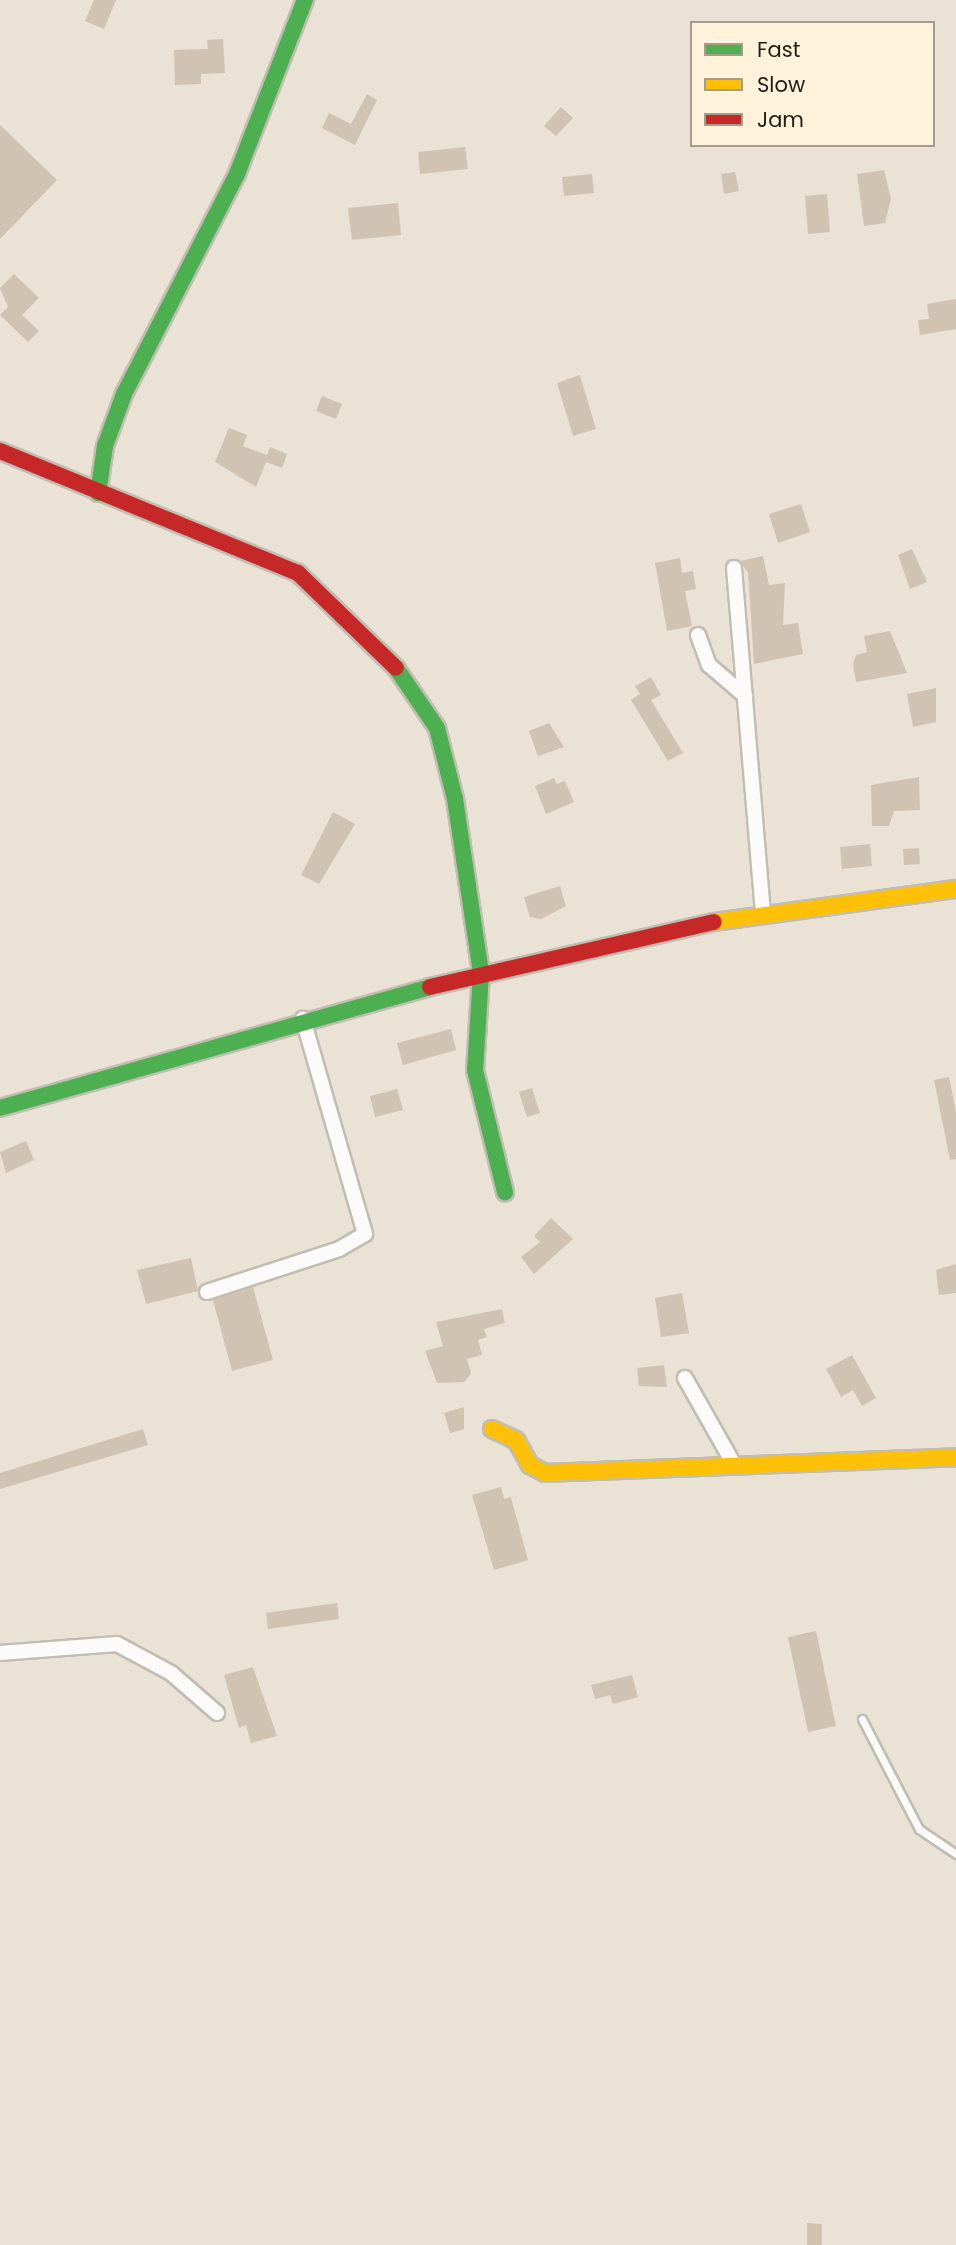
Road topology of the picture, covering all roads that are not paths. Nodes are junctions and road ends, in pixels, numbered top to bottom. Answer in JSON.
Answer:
{"nodes":[{"id":1,"x":305,"y":0,"type":"edge"},
{"id":2,"x":0,"y":451,"type":"edge"},
{"id":3,"x":97,"y":493,"type":"junction"},
{"id":4,"x":734,"y":568,"type":"dead end"},
{"id":5,"x":698,"y":635,"type":"dead end"},
{"id":6,"x":745,"y":696,"type":"junction"},
{"id":7,"x":956,"y":889,"type":"edge"},
{"id":8,"x":763,"y":911,"type":"junction"},
{"id":9,"x":481,"y":973,"type":"junction"},
{"id":10,"x":303,"y":1019,"type":"junction"},
{"id":11,"x":0,"y":1108,"type":"edge"},
{"id":12,"x":505,"y":1192,"type":"dead end"},
{"id":13,"x":207,"y":1292,"type":"dead end"},
{"id":14,"x":685,"y":1378,"type":"dead end"},
{"id":15,"x":492,"y":1429,"type":"dead end"},
{"id":16,"x":956,"y":1457,"type":"edge"},
{"id":17,"x":732,"y":1461,"type":"junction"},
{"id":18,"x":0,"y":1653,"type":"edge"},
{"id":19,"x":217,"y":1713,"type":"dead end"},
{"id":20,"x":862,"y":1719,"type":"dead end"},
{"id":21,"x":956,"y":1854,"type":"edge"}],
"edges":[{"from":1,"to":3,"type":"street"},
{"from":2,"to":3,"type":"street"},
{"from":3,"to":9,"type":"street"},
{"from":4,"to":6,"type":"street"},
{"from":5,"to":6,"type":"street"},
{"from":6,"to":8,"type":"street"},
{"from":7,"to":8,"type":"street"},
{"from":8,"to":9,"type":"street"},
{"from":9,"to":10,"type":"street"},
{"from":9,"to":12,"type":"street"},
{"from":10,"to":11,"type":"street"},
{"from":10,"to":13,"type":"street"},
{"from":14,"to":17,"type":"street"},
{"from":15,"to":17,"type":"street"},
{"from":16,"to":17,"type":"street"},
{"from":18,"to":19,"type":"street"},
{"from":20,"to":21,"type":"lane"}]}
